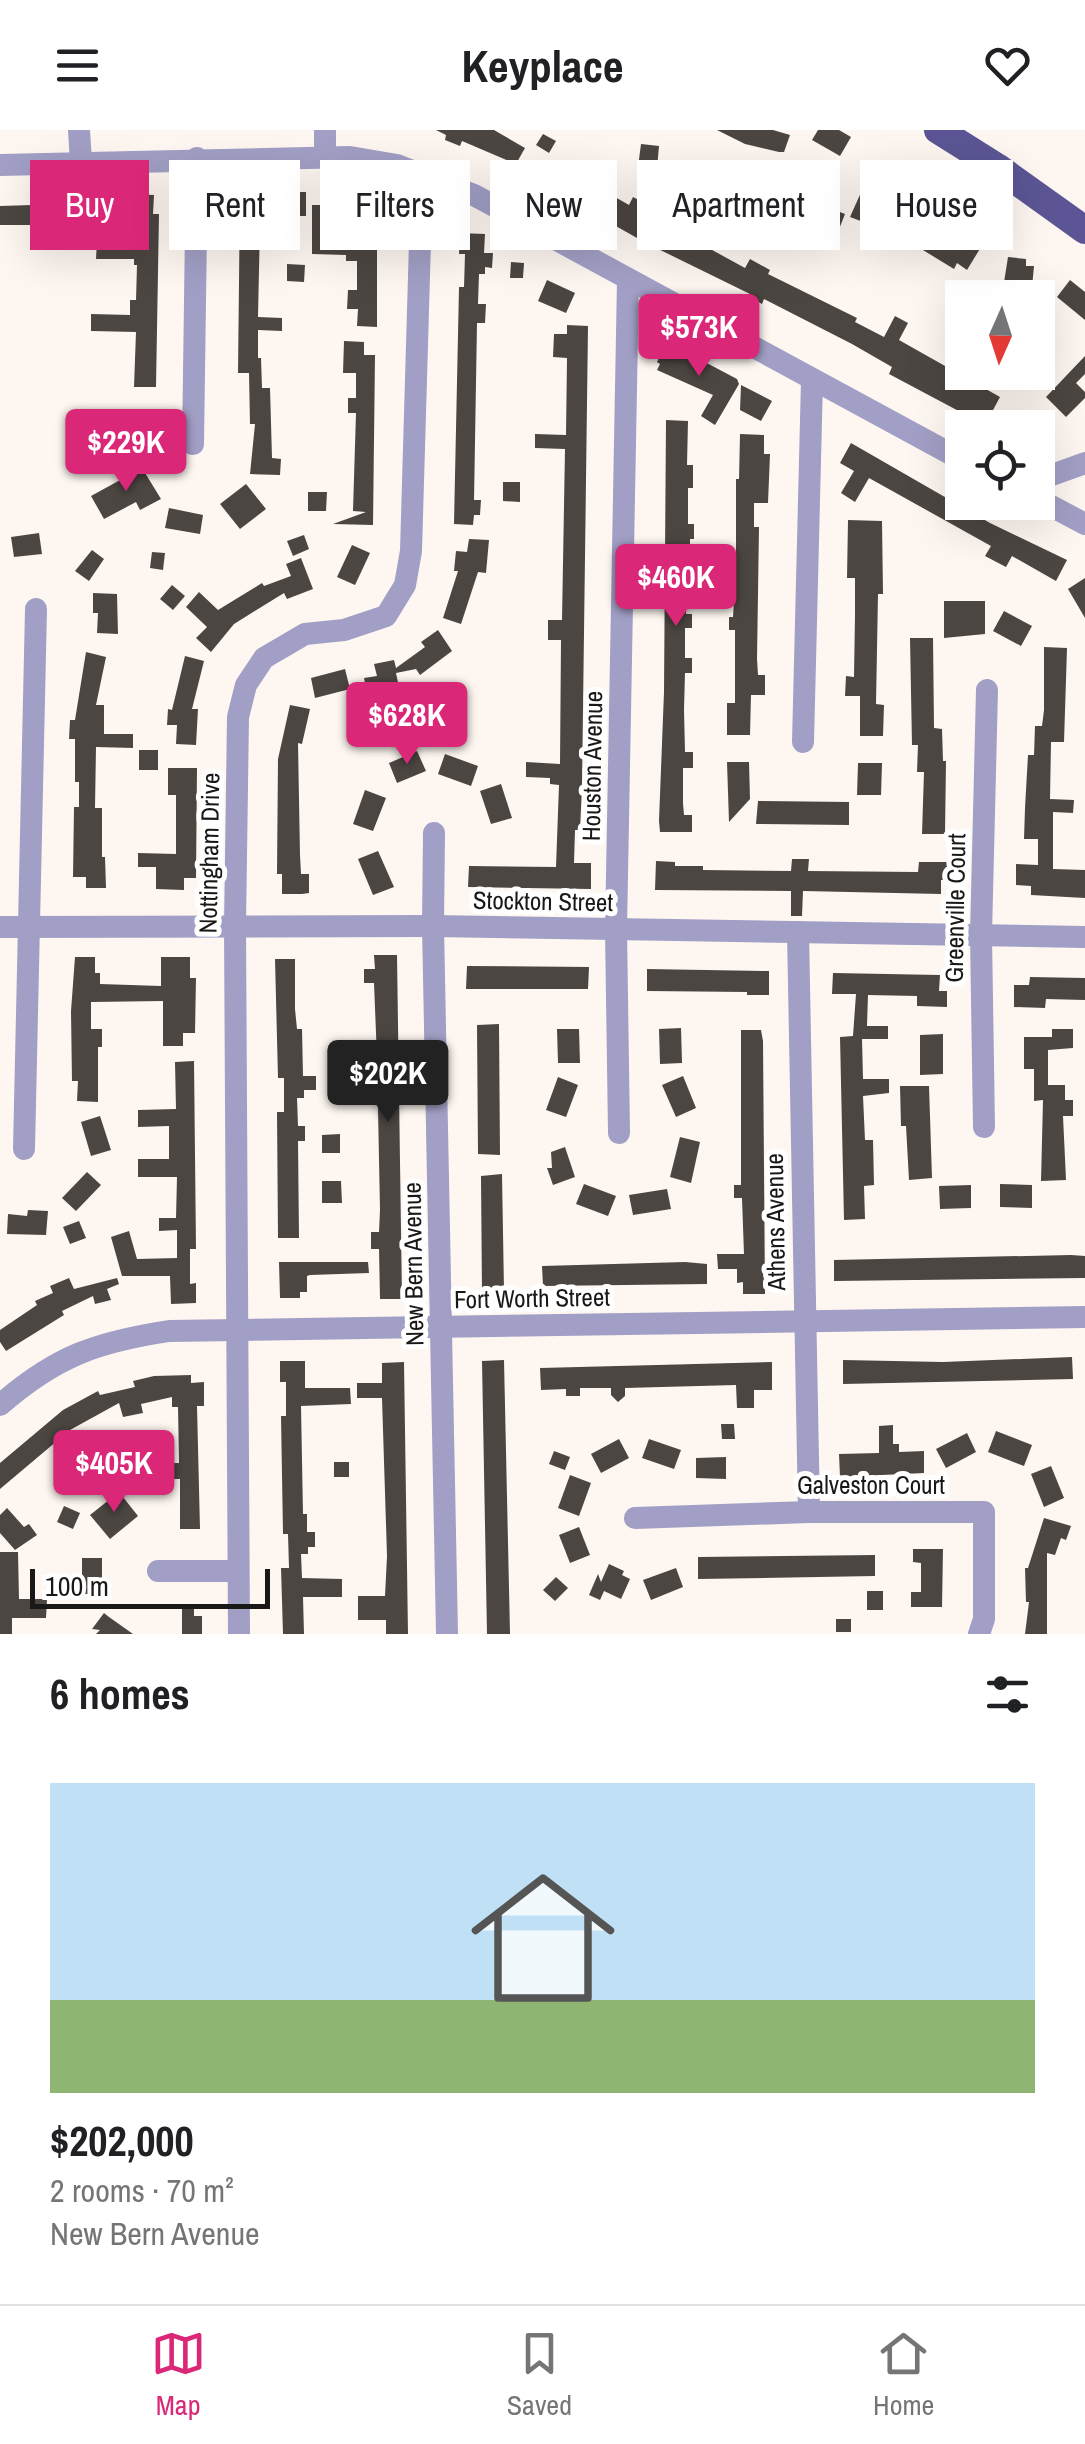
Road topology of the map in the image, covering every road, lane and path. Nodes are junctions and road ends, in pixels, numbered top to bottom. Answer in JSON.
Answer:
{"nodes":[{"id":1,"x":79,"y":130,"type":"edge"},
{"id":2,"x":325,"y":130,"type":"edge"},
{"id":3,"x":938,"y":130,"type":"edge"},
{"id":4,"x":326,"y":156,"type":"junction"},
{"id":5,"x":197,"y":158,"type":"junction"},
{"id":6,"x":81,"y":160,"type":"edge"},
{"id":7,"x":139,"y":160,"type":"edge"},
{"id":8,"x":365,"y":160,"type":"edge"},
{"id":9,"x":30,"y":164,"type":"edge"},
{"id":10,"x":0,"y":165,"type":"edge"},
{"id":11,"x":470,"y":193,"type":"edge"},
{"id":12,"x":1085,"y":230,"type":"edge"},
{"id":13,"x":420,"y":250,"type":"edge"},
{"id":14,"x":628,"y":280,"type":"junction"},
{"id":15,"x":812,"y":380,"type":"junction"},
{"id":16,"x":193,"y":444,"type":"dead end"},
{"id":17,"x":945,"y":451,"type":"edge"},
{"id":18,"x":1085,"y":463,"type":"edge"},
{"id":19,"x":1055,"y":474,"type":"edge"},
{"id":20,"x":1055,"y":508,"type":"edge"},
{"id":21,"x":1085,"y":524,"type":"edge"},
{"id":22,"x":36,"y":609,"type":"dead end"},
{"id":23,"x":987,"y":690,"type":"dead end"},
{"id":24,"x":803,"y":742,"type":"dead end"},
{"id":25,"x":434,"y":833,"type":"dead end"},
{"id":26,"x":235,"y":926,"type":"junction"},
{"id":27,"x":433,"y":926,"type":"junction"},
{"id":28,"x":0,"y":927,"type":"edge"},
{"id":29,"x":29,"y":927,"type":"junction"},
{"id":30,"x":616,"y":929,"type":"junction"},
{"id":31,"x":798,"y":932,"type":"junction"},
{"id":32,"x":981,"y":936,"type":"junction"},
{"id":33,"x":1085,"y":937,"type":"edge"},
{"id":34,"x":984,"y":1127,"type":"dead end"},
{"id":35,"x":619,"y":1134,"type":"dead end"},
{"id":36,"x":24,"y":1149,"type":"dead end"},
{"id":37,"x":1085,"y":1317,"type":"edge"},
{"id":38,"x":804,"y":1320,"type":"junction"},
{"id":39,"x":442,"y":1327,"type":"junction"},
{"id":40,"x":236,"y":1330,"type":"junction"},
{"id":41,"x":0,"y":1405,"type":"edge"},
{"id":42,"x":809,"y":1512,"type":"junction"},
{"id":43,"x":635,"y":1518,"type":"dead end"},
{"id":44,"x":238,"y":1571,"type":"junction"},
{"id":45,"x":158,"y":1572,"type":"dead end"},
{"id":46,"x":239,"y":1634,"type":"edge"},
{"id":47,"x":447,"y":1634,"type":"edge"},
{"id":48,"x":979,"y":1634,"type":"edge"}],
"edges":[{"from":1,"to":6,"type":"street"},
{"from":2,"to":4,"type":"street"},
{"from":3,"to":12,"type":"main road"},
{"from":4,"to":5,"type":"street"},
{"from":4,"to":8,"type":"street"},
{"from":5,"to":7,"type":"street"},
{"from":5,"to":16,"type":"street"},
{"from":9,"to":10,"type":"street"},
{"from":11,"to":14,"type":"street"},
{"from":13,"to":26,"type":"street","name":"Nottingham Drive"},
{"from":14,"to":15,"type":"street"},
{"from":14,"to":30,"type":"street","name":"Houston Avenue"},
{"from":15,"to":17,"type":"street"},
{"from":15,"to":24,"type":"street"},
{"from":18,"to":19,"type":"street"},
{"from":20,"to":21,"type":"street"},
{"from":22,"to":29,"type":"street"},
{"from":23,"to":32,"type":"street","name":"Greenville Court"},
{"from":25,"to":27,"type":"street","name":"New Bern Avenue"},
{"from":26,"to":27,"type":"street","name":"Stockton Street"},
{"from":26,"to":29,"type":"street","name":"Stockton Street"},
{"from":26,"to":40,"type":"street","name":"Nottingham Drive"},
{"from":27,"to":30,"type":"street","name":"Stockton Street"},
{"from":27,"to":39,"type":"street","name":"New Bern Avenue"},
{"from":28,"to":29,"type":"street","name":"Stockton Street"},
{"from":29,"to":36,"type":"street"},
{"from":30,"to":31,"type":"street","name":"Stockton Street"},
{"from":30,"to":35,"type":"street","name":"Houston Avenue"},
{"from":31,"to":32,"type":"street","name":"Stockton Street"},
{"from":31,"to":38,"type":"street","name":"Athens Avenue"},
{"from":32,"to":33,"type":"street","name":"Stockton Street"},
{"from":32,"to":34,"type":"street","name":"Greenville Court"},
{"from":37,"to":38,"type":"street","name":"Fort Worth Street"},
{"from":38,"to":39,"type":"street","name":"Fort Worth Street"},
{"from":38,"to":42,"type":"street","name":"Athens Avenue"},
{"from":39,"to":40,"type":"street","name":"Fort Worth Street"},
{"from":39,"to":47,"type":"street","name":"New Bern Avenue"},
{"from":40,"to":41,"type":"street","name":"Fort Worth Street"},
{"from":40,"to":44,"type":"street","name":"Nottingham Drive"},
{"from":42,"to":43,"type":"street","name":"Galveston Court"},
{"from":42,"to":48,"type":"street","name":"Galveston Court"},
{"from":44,"to":45,"type":"street"},
{"from":44,"to":46,"type":"street","name":"Nottingham Drive"}]}
